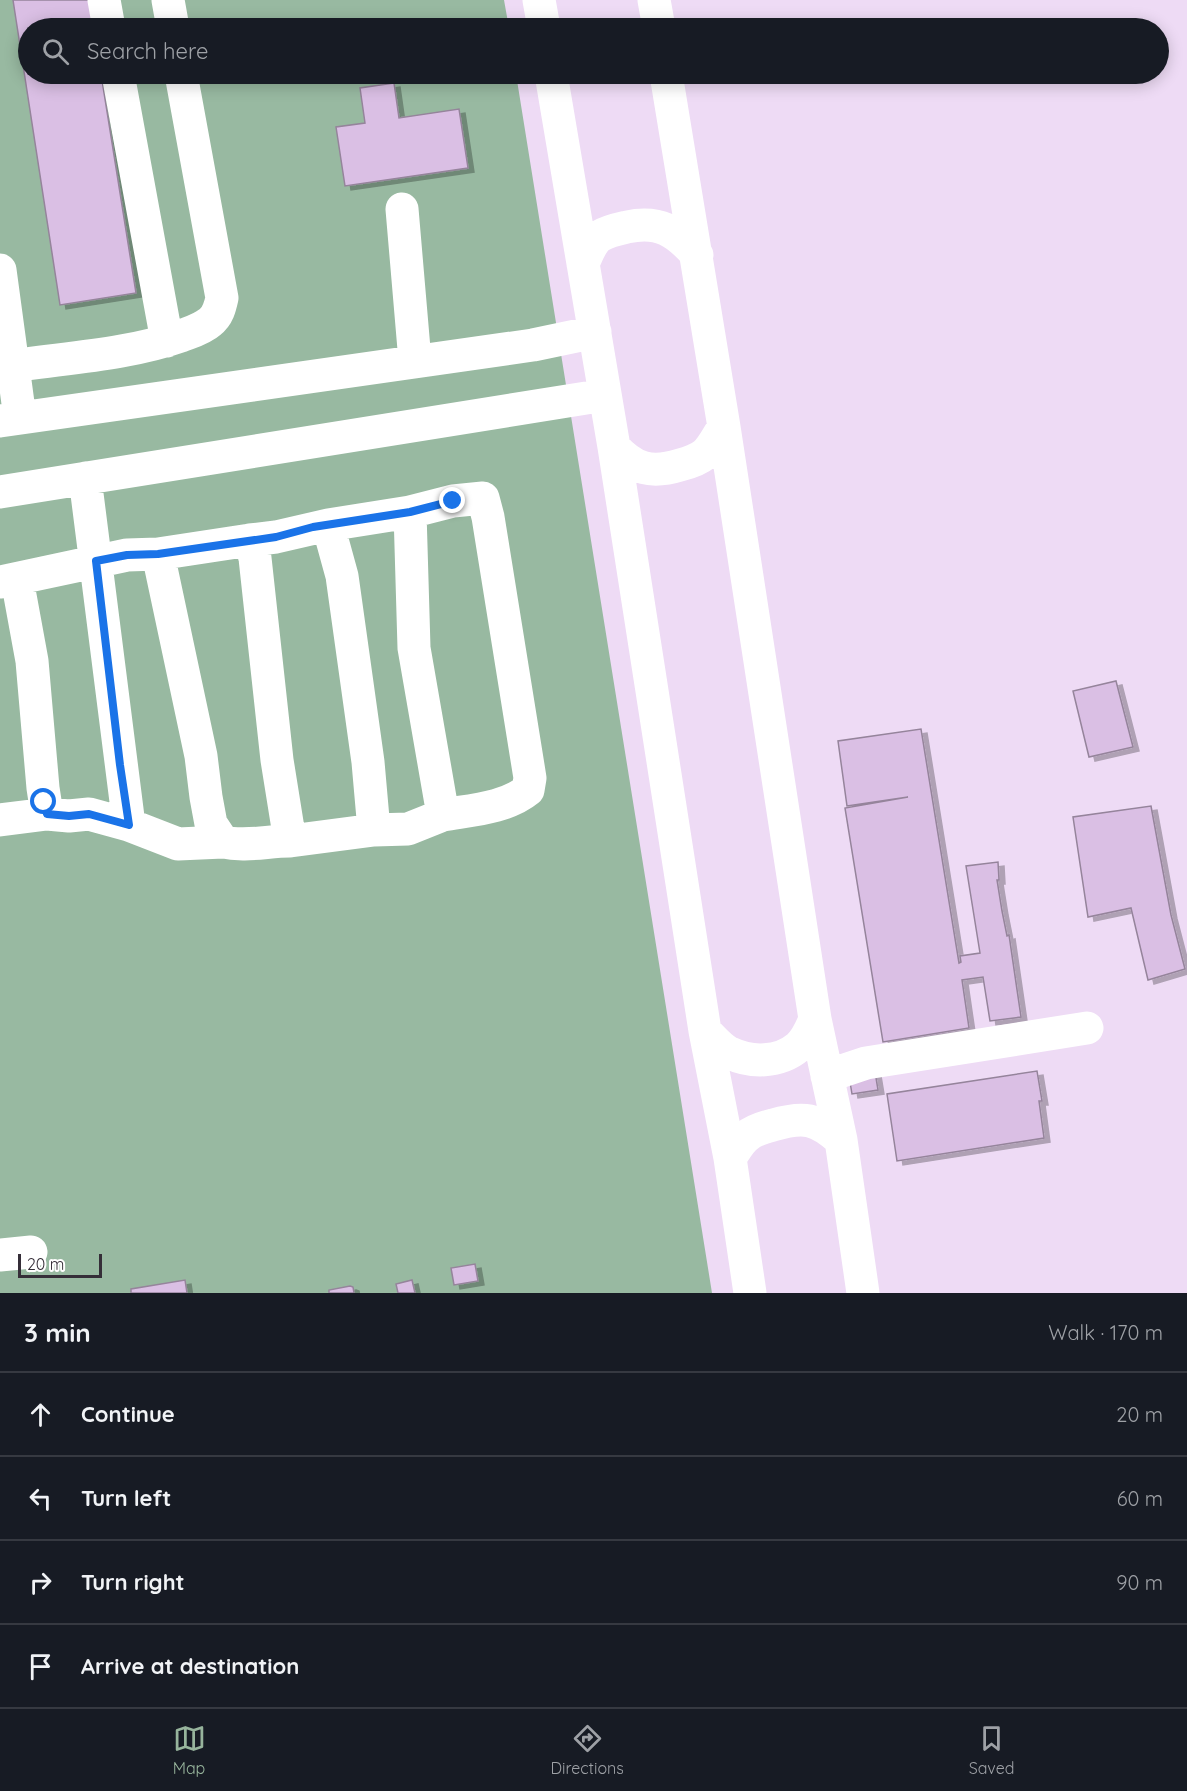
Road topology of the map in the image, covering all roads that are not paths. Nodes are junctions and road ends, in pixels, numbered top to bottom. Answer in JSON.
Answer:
{"nodes":[{"id":1,"x":104,"y":0,"type":"edge"},
{"id":2,"x":168,"y":0,"type":"edge"},
{"id":3,"x":539,"y":0,"type":"edge"},
{"id":4,"x":654,"y":0,"type":"edge"},
{"id":5,"x":107,"y":18,"type":"edge"},
{"id":6,"x":171,"y":18,"type":"edge"},
{"id":7,"x":542,"y":18,"type":"edge"},
{"id":8,"x":657,"y":18,"type":"edge"},
{"id":9,"x":120,"y":84,"type":"edge"},
{"id":10,"x":183,"y":84,"type":"edge"},
{"id":11,"x":553,"y":84,"type":"edge"},
{"id":12,"x":668,"y":84,"type":"edge"},
{"id":13,"x":402,"y":209,"type":"dead end"},
{"id":14,"x":697,"y":255,"type":"junction"},
{"id":15,"x":583,"y":264,"type":"junction"},
{"id":16,"x":0,"y":270,"type":"edge"},
{"id":17,"x":595,"y":332,"type":"junction"},
{"id":18,"x":167,"y":340,"type":"junction"},
{"id":19,"x":415,"y":362,"type":"junction"},
{"id":20,"x":7,"y":366,"type":"edge"},
{"id":21,"x":605,"y":395,"type":"junction"},
{"id":22,"x":10,"y":420,"type":"edge"},
{"id":23,"x":724,"y":427,"type":"junction"},
{"id":24,"x":614,"y":447,"type":"junction"},
{"id":25,"x":86,"y":478,"type":"junction"},
{"id":26,"x":0,"y":492,"type":"edge"},
{"id":27,"x":410,"y":512,"type":"junction"},
{"id":28,"x":328,"y":525,"type":"junction"},
{"id":29,"x":250,"y":540,"type":"junction"},
{"id":30,"x":158,"y":554,"type":"junction"},
{"id":31,"x":96,"y":561,"type":"junction"},
{"id":32,"x":8,"y":580,"type":"edge"},
{"id":33,"x":47,"y":814,"type":"junction"},
{"id":34,"x":444,"y":815,"type":"junction"},
{"id":35,"x":0,"y":820,"type":"edge"},
{"id":36,"x":129,"y":825,"type":"junction"},
{"id":37,"x":374,"y":830,"type":"junction"},
{"id":38,"x":290,"y":841,"type":"junction"},
{"id":39,"x":224,"y":842,"type":"junction"},
{"id":40,"x":815,"y":1019,"type":"junction"},
{"id":41,"x":1086,"y":1028,"type":"dead end"},
{"id":42,"x":705,"y":1031,"type":"junction"},
{"id":43,"x":827,"y":1076,"type":"junction"},
{"id":44,"x":841,"y":1140,"type":"junction"},
{"id":45,"x":730,"y":1158,"type":"junction"},
{"id":46,"x":750,"y":1293,"type":"edge"},
{"id":47,"x":863,"y":1293,"type":"edge"}],
"edges":[{"from":1,"to":5,"type":"lane"},
{"from":2,"to":6,"type":"lane"},
{"from":3,"to":7,"type":"lane"},
{"from":4,"to":8,"type":"lane"},
{"from":9,"to":18,"type":"lane"},
{"from":10,"to":18,"type":"lane"},
{"from":11,"to":15,"type":"lane"},
{"from":12,"to":14,"type":"lane"},
{"from":13,"to":19,"type":"lane"},
{"from":14,"to":15,"type":"lane"},
{"from":14,"to":23,"type":"lane"},
{"from":15,"to":17,"type":"lane"},
{"from":16,"to":20,"type":"lane"},
{"from":17,"to":19,"type":"lane"},
{"from":17,"to":21,"type":"lane"},
{"from":18,"to":20,"type":"lane"},
{"from":19,"to":22,"type":"lane"},
{"from":20,"to":22,"type":"lane"},
{"from":21,"to":24,"type":"lane"},
{"from":21,"to":25,"type":"lane"},
{"from":23,"to":24,"type":"lane"},
{"from":23,"to":40,"type":"lane"},
{"from":24,"to":42,"type":"lane"},
{"from":25,"to":26,"type":"lane"},
{"from":25,"to":31,"type":"lane"},
{"from":27,"to":28,"type":"lane"},
{"from":27,"to":34,"type":"lane"},
{"from":27,"to":34,"type":"lane"},
{"from":28,"to":29,"type":"lane"},
{"from":28,"to":37,"type":"lane"},
{"from":29,"to":30,"type":"lane"},
{"from":29,"to":38,"type":"lane"},
{"from":30,"to":31,"type":"lane"},
{"from":30,"to":39,"type":"lane"},
{"from":31,"to":32,"type":"lane"},
{"from":31,"to":36,"type":"lane"},
{"from":32,"to":33,"type":"lane"},
{"from":33,"to":35,"type":"lane"},
{"from":33,"to":36,"type":"lane"},
{"from":34,"to":37,"type":"lane"},
{"from":36,"to":39,"type":"lane"},
{"from":37,"to":38,"type":"lane"},
{"from":38,"to":39,"type":"lane"},
{"from":40,"to":42,"type":"lane"},
{"from":40,"to":43,"type":"lane"},
{"from":41,"to":43,"type":"lane"},
{"from":42,"to":45,"type":"lane"},
{"from":43,"to":44,"type":"lane"},
{"from":44,"to":45,"type":"lane"},
{"from":44,"to":47,"type":"lane"},
{"from":45,"to":46,"type":"lane"}]}
